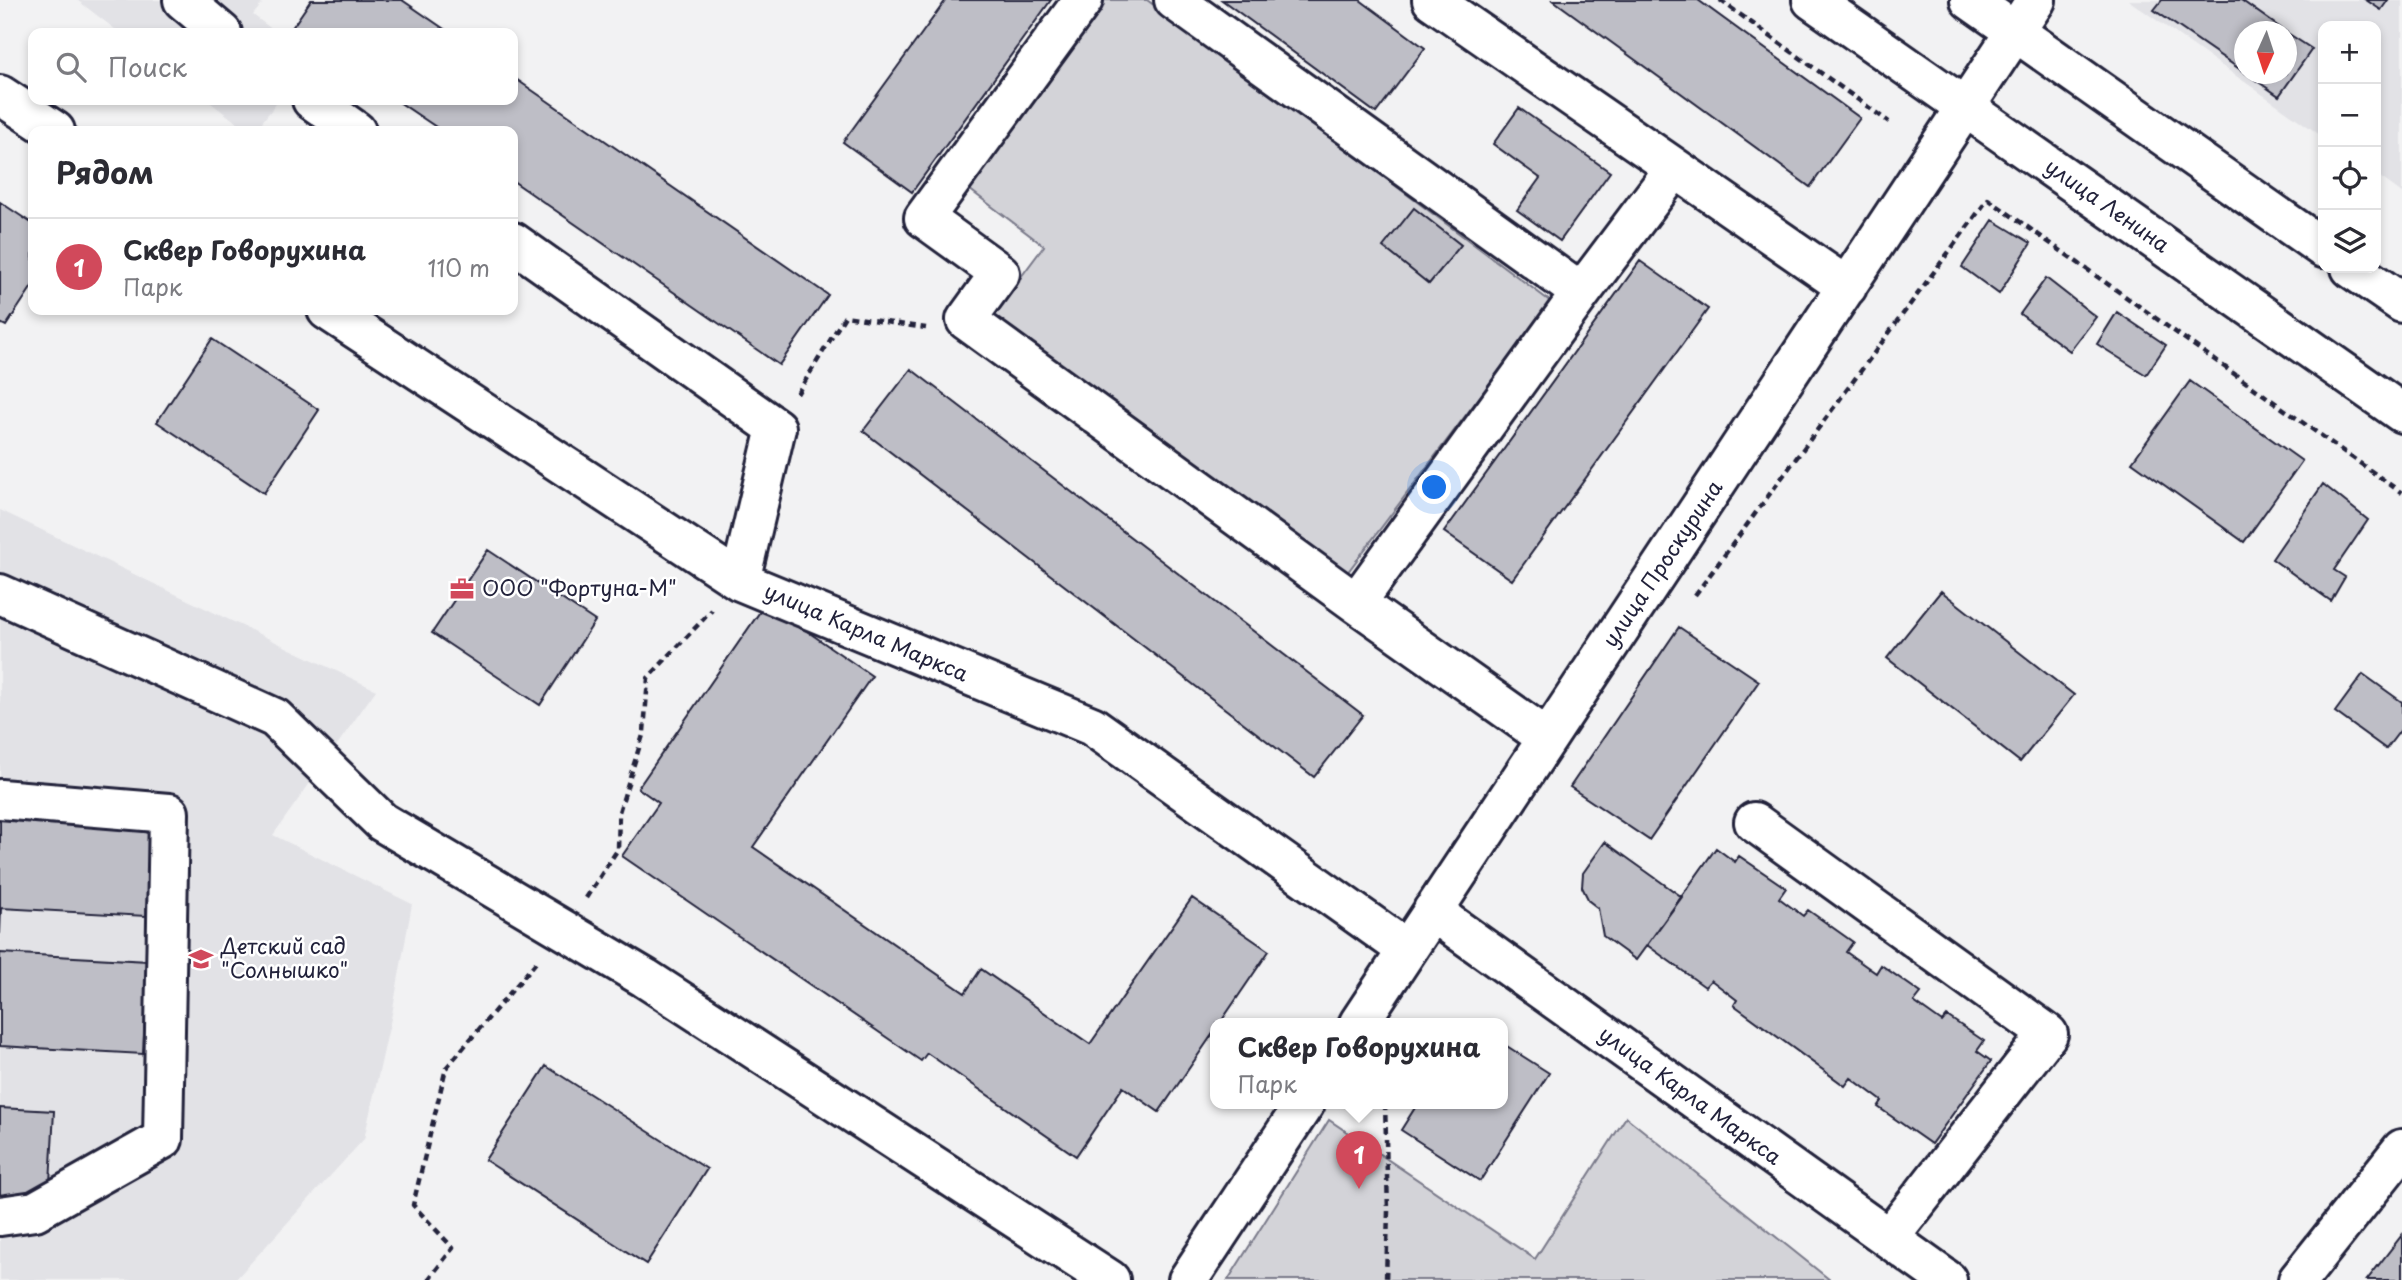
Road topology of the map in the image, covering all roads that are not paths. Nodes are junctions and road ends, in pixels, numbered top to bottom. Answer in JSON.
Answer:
{"nodes":[{"id":1,"x":183,"y":0,"type":"edge"},
{"id":2,"x":1083,"y":0,"type":"edge"},
{"id":3,"x":1174,"y":0,"type":"edge"},
{"id":4,"x":1432,"y":0,"type":"edge"},
{"id":5,"x":1812,"y":0,"type":"edge"},
{"id":6,"x":1970,"y":0,"type":"edge"},
{"id":7,"x":2036,"y":0,"type":"edge"},
{"id":8,"x":216,"y":28,"type":"edge"},
{"id":9,"x":2015,"y":32,"type":"junction"},
{"id":10,"x":0,"y":95,"type":"edge"},
{"id":11,"x":319,"y":105,"type":"edge"},
{"id":12,"x":1965,"y":105,"type":"junction"},
{"id":13,"x":47,"y":126,"type":"edge"},
{"id":14,"x":349,"y":126,"type":"edge"},
{"id":15,"x":1675,"y":168,"type":"junction"},
{"id":16,"x":2318,"y":244,"type":"edge"},
{"id":17,"x":518,"y":246,"type":"edge"},
{"id":18,"x":2358,"y":273,"type":"edge"},
{"id":19,"x":1847,"y":287,"type":"junction"},
{"id":20,"x":1581,"y":293,"type":"junction"},
{"id":21,"x":2402,"y":303,"type":"edge"},
{"id":22,"x":335,"y":315,"type":"edge"},
{"id":23,"x":2402,"y":413,"type":"edge"},
{"id":24,"x":740,"y":580,"type":"junction"},
{"id":25,"x":0,"y":594,"type":"edge"},
{"id":26,"x":1356,"y":603,"type":"junction"},
{"id":27,"x":1547,"y":738,"type":"junction"},
{"id":28,"x":0,"y":799,"type":"edge"},
{"id":29,"x":1754,"y":822,"type":"dead end"},
{"id":30,"x":1433,"y":910,"type":"junction"},
{"id":31,"x":1407,"y":950,"type":"junction"},
{"id":32,"x":1362,"y":1018,"type":"edge"},
{"id":33,"x":1301,"y":1109,"type":"edge"},
{"id":34,"x":2402,"y":1149,"type":"edge"},
{"id":35,"x":0,"y":1216,"type":"edge"},
{"id":36,"x":1889,"y":1238,"type":"junction"},
{"id":37,"x":1110,"y":1280,"type":"edge"},
{"id":38,"x":1188,"y":1280,"type":"edge"},
{"id":39,"x":1947,"y":1280,"type":"edge"},
{"id":40,"x":2298,"y":1280,"type":"edge"}],
"edges":[{"from":1,"to":8,"type":"street"},
{"from":2,"to":26,"type":"street"},
{"from":3,"to":20,"type":"street"},
{"from":4,"to":15,"type":"street"},
{"from":5,"to":12,"type":"street","name":"улица Ленина"},
{"from":6,"to":9,"type":"street"},
{"from":7,"to":9,"type":"street"},
{"from":9,"to":12,"type":"street","name":"улица Проскурина"},
{"from":9,"to":16,"type":"street"},
{"from":10,"to":13,"type":"street"},
{"from":11,"to":14,"type":"street"},
{"from":12,"to":19,"type":"street","name":"улица Проскурина"},
{"from":12,"to":23,"type":"street","name":"улица Ленина"},
{"from":15,"to":19,"type":"street"},
{"from":15,"to":20,"type":"street"},
{"from":17,"to":24,"type":"street"},
{"from":18,"to":21,"type":"street"},
{"from":19,"to":27,"type":"street","name":"улица Проскурина"},
{"from":20,"to":26,"type":"street"},
{"from":22,"to":24,"type":"street","name":"улица Карла Маркса"},
{"from":24,"to":31,"type":"street","name":"улица Карла Маркса"},
{"from":25,"to":37,"type":"street"},
{"from":26,"to":27,"type":"street"},
{"from":27,"to":30,"type":"street","name":"улица Проскурина"},
{"from":28,"to":35,"type":"street"},
{"from":29,"to":36,"type":"street"},
{"from":30,"to":31,"type":"street","name":"улица Проскурина"},
{"from":30,"to":36,"type":"street","name":"улица Карла Маркса"},
{"from":31,"to":32,"type":"street","name":"улица Проскурина"},
{"from":33,"to":38,"type":"street"},
{"from":34,"to":40,"type":"street"},
{"from":36,"to":39,"type":"street","name":"улица Карла Маркса"}]}
